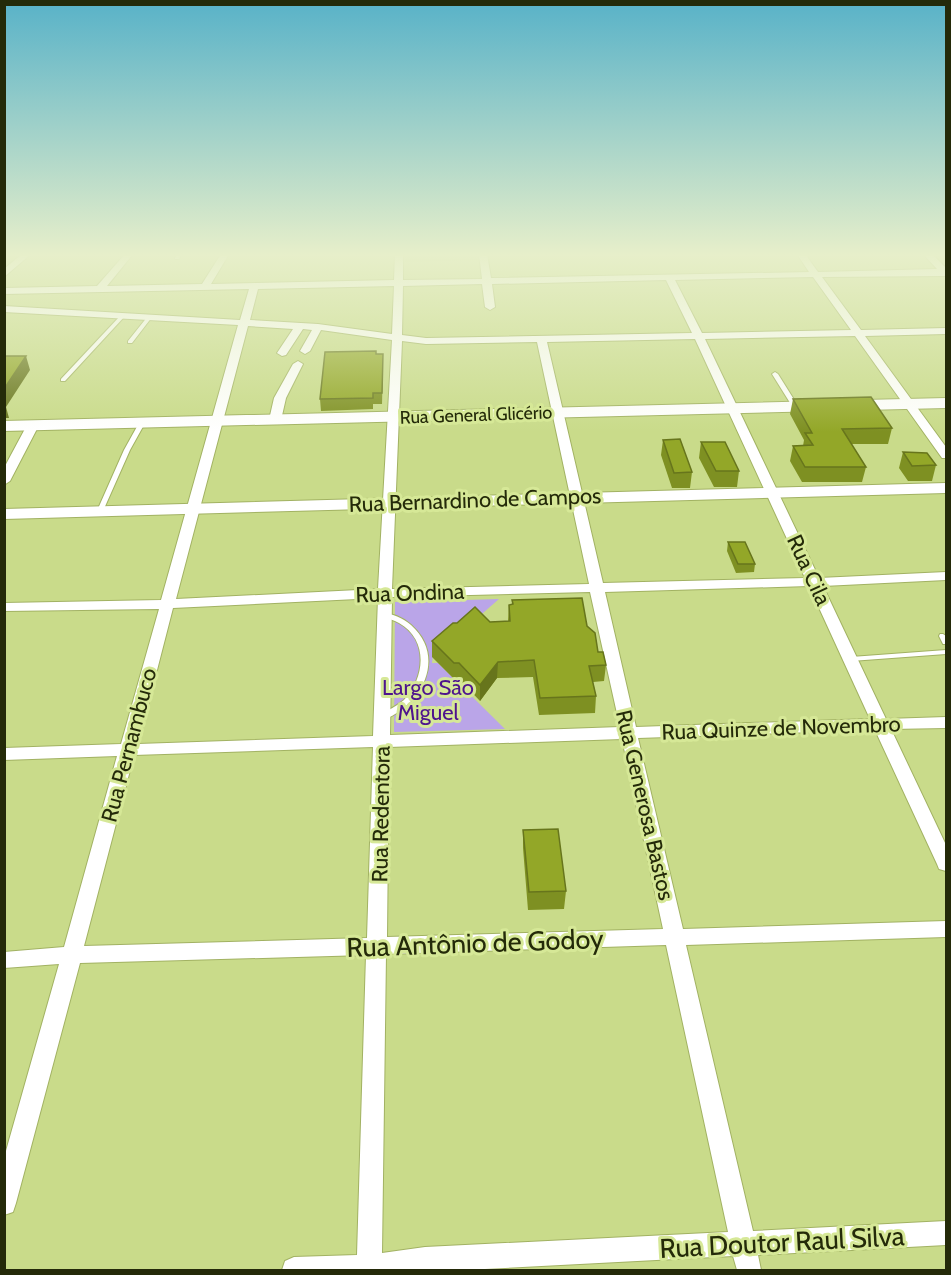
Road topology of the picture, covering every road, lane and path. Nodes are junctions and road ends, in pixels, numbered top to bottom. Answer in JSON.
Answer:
{"nodes":[{"id":1,"x":80,"y":314,"type":"edge"},
{"id":2,"x":246,"y":314,"type":"edge"},
{"id":3,"x":397,"y":314,"type":"edge"},
{"id":4,"x":687,"y":314,"type":"edge"},
{"id":5,"x":845,"y":314,"type":"edge"},
{"id":6,"x":123,"y":316,"type":"junction"},
{"id":7,"x":150,"y":317,"type":"junction"},
{"id":8,"x":244,"y":322,"type":"junction"},
{"id":9,"x":300,"y":326,"type":"junction"},
{"id":10,"x":318,"y":327,"type":"junction"},
{"id":11,"x":946,"y":331,"type":"edge"},
{"id":12,"x":860,"y":333,"type":"junction"},
{"id":13,"x":699,"y":336,"type":"junction"},
{"id":14,"x":397,"y":338,"type":"junction"},
{"id":15,"x":541,"y":339,"type":"junction"},
{"id":16,"x":130,"y":342,"type":"dead end"},
{"id":17,"x":305,"y":351,"type":"dead end"},
{"id":18,"x":282,"y":353,"type":"dead end"},
{"id":19,"x":298,"y":364,"type":"dead end"},
{"id":20,"x":775,"y":374,"type":"dead end"},
{"id":21,"x":63,"y":380,"type":"dead end"},
{"id":22,"x":946,"y":403,"type":"edge"},
{"id":23,"x":909,"y":404,"type":"junction"},
{"id":24,"x":795,"y":406,"type":"junction"},
{"id":25,"x":733,"y":408,"type":"junction"},
{"id":26,"x":557,"y":412,"type":"junction"},
{"id":27,"x":393,"y":417,"type":"junction"},
{"id":28,"x":275,"y":420,"type":"junction"},
{"id":29,"x":218,"y":421,"type":"junction"},
{"id":30,"x":142,"y":423,"type":"junction"},
{"id":31,"x":33,"y":425,"type":"junction"},
{"id":32,"x":4,"y":426,"type":"edge"},
{"id":33,"x":946,"y":455,"type":"edge"},
{"id":34,"x":4,"y":481,"type":"edge"},
{"id":35,"x":946,"y":488,"type":"edge"},
{"id":36,"x":772,"y":491,"type":"junction"},
{"id":37,"x":576,"y":497,"type":"junction"},
{"id":38,"x":391,"y":502,"type":"junction"},
{"id":39,"x":194,"y":508,"type":"junction"},
{"id":40,"x":100,"y":511,"type":"junction"},
{"id":41,"x":4,"y":514,"type":"edge"},
{"id":42,"x":946,"y":576,"type":"edge"},
{"id":43,"x":815,"y":582,"type":"junction"},
{"id":44,"x":597,"y":587,"type":"junction"},
{"id":45,"x":385,"y":593,"type":"junction"},
{"id":46,"x":168,"y":604,"type":"junction"},
{"id":47,"x":4,"y":607,"type":"edge"},
{"id":48,"x":384,"y":615,"type":"junction"},
{"id":49,"x":946,"y":652,"type":"edge"},
{"id":50,"x":851,"y":659,"type":"junction"},
{"id":51,"x":383,"y":717,"type":"junction"},
{"id":52,"x":946,"y":722,"type":"edge"},
{"id":53,"x":880,"y":723,"type":"junction"},
{"id":54,"x":629,"y":734,"type":"junction"},
{"id":55,"x":382,"y":741,"type":"junction"},
{"id":56,"x":128,"y":749,"type":"junction"},
{"id":57,"x":4,"y":754,"type":"edge"},
{"id":58,"x":946,"y":864,"type":"edge"},
{"id":59,"x":946,"y":929,"type":"edge"},
{"id":60,"x":675,"y":937,"type":"junction"},
{"id":61,"x":378,"y":946,"type":"junction"},
{"id":62,"x":72,"y":955,"type":"junction"},
{"id":63,"x":4,"y":960,"type":"edge"},
{"id":64,"x":4,"y":1203,"type":"edge"},
{"id":65,"x":946,"y":1233,"type":"edge"},
{"id":66,"x":744,"y":1244,"type":"junction"},
{"id":67,"x":425,"y":1265,"type":"edge"},
{"id":68,"x":369,"y":1267,"type":"junction"},
{"id":69,"x":294,"y":1270,"type":"edge"},
{"id":70,"x":749,"y":1270,"type":"edge"}],
"edges":[{"from":1,"to":6,"type":"street"},
{"from":2,"to":8,"type":"street","name":"Rua Pernambuco"},
{"from":3,"to":14,"type":"street","name":"Rua Redentora"},
{"from":4,"to":13,"type":"street","name":"Rua Cila"},
{"from":5,"to":12,"type":"street"},
{"from":6,"to":7,"type":"street"},
{"from":6,"to":21,"type":"lane"},
{"from":7,"to":8,"type":"street"},
{"from":7,"to":16,"type":"lane"},
{"from":8,"to":9,"type":"street"},
{"from":8,"to":29,"type":"street","name":"Rua Pernambuco"},
{"from":9,"to":10,"type":"street"},
{"from":9,"to":18,"type":"street"},
{"from":10,"to":14,"type":"street"},
{"from":10,"to":17,"type":"street"},
{"from":11,"to":12,"type":"street"},
{"from":12,"to":13,"type":"street"},
{"from":12,"to":23,"type":"street"},
{"from":13,"to":15,"type":"street"},
{"from":13,"to":25,"type":"street","name":"Rua Cila"},
{"from":14,"to":15,"type":"street"},
{"from":14,"to":27,"type":"street","name":"Rua Redentora"},
{"from":15,"to":26,"type":"street","name":"Rua Generosa Bastos"},
{"from":19,"to":28,"type":"street"},
{"from":20,"to":24,"type":"lane"},
{"from":22,"to":23,"type":"street","name":"Rua General Glicério"},
{"from":23,"to":24,"type":"street","name":"Rua General Glicério"},
{"from":23,"to":33,"type":"street"},
{"from":24,"to":25,"type":"street","name":"Rua General Glicério"},
{"from":25,"to":26,"type":"street","name":"Rua General Glicério"},
{"from":25,"to":36,"type":"street","name":"Rua Cila"},
{"from":26,"to":27,"type":"street","name":"Rua General Glicério"},
{"from":26,"to":37,"type":"street","name":"Rua Generosa Bastos"},
{"from":27,"to":28,"type":"street","name":"Rua General Glicério"},
{"from":27,"to":38,"type":"street","name":"Rua Redentora"},
{"from":28,"to":29,"type":"street","name":"Rua General Glicério"},
{"from":29,"to":30,"type":"street","name":"Rua General Glicério"},
{"from":29,"to":39,"type":"street","name":"Rua Pernambuco"},
{"from":30,"to":31,"type":"street","name":"Rua General Glicério"},
{"from":30,"to":40,"type":"lane"},
{"from":31,"to":32,"type":"street","name":"Rua General Glicério"},
{"from":31,"to":34,"type":"street"},
{"from":35,"to":36,"type":"street","name":"Rua Bernardino de Campos"},
{"from":36,"to":37,"type":"street","name":"Rua Bernardino de Campos"},
{"from":36,"to":43,"type":"street","name":"Rua Cila"},
{"from":37,"to":38,"type":"street","name":"Rua Bernardino de Campos"},
{"from":37,"to":44,"type":"street","name":"Rua Generosa Bastos"},
{"from":38,"to":39,"type":"street","name":"Rua Bernardino de Campos"},
{"from":38,"to":45,"type":"street","name":"Rua Redentora"},
{"from":39,"to":40,"type":"street","name":"Rua Bernardino de Campos"},
{"from":39,"to":46,"type":"street","name":"Rua Pernambuco"},
{"from":40,"to":41,"type":"street","name":"Rua Bernardino de Campos"},
{"from":42,"to":43,"type":"street","name":"Rua Ondina"},
{"from":43,"to":44,"type":"street","name":"Rua Ondina"},
{"from":43,"to":50,"type":"street","name":"Rua Cila"},
{"from":44,"to":45,"type":"street","name":"Rua Ondina"},
{"from":44,"to":54,"type":"street","name":"Rua Generosa Bastos"},
{"from":45,"to":46,"type":"street","name":"Rua Ondina"},
{"from":45,"to":48,"type":"street","name":"Rua Redentora"},
{"from":46,"to":47,"type":"street","name":"Rua Ondina"},
{"from":46,"to":56,"type":"street","name":"Rua Pernambuco"},
{"from":48,"to":51,"type":"street","name":"Rua Redentora"},
{"from":48,"to":51,"type":"lane"},
{"from":49,"to":50,"type":"lane"},
{"from":50,"to":53,"type":"street","name":"Rua Cila"},
{"from":51,"to":55,"type":"street","name":"Rua Redentora"},
{"from":52,"to":53,"type":"street","name":"Rua Quinze de Novembro"},
{"from":53,"to":54,"type":"street","name":"Rua Quinze de Novembro"},
{"from":53,"to":58,"type":"street","name":"Rua Cila"},
{"from":54,"to":55,"type":"street","name":"Rua Quinze de Novembro"},
{"from":54,"to":60,"type":"street","name":"Rua Generosa Bastos"},
{"from":55,"to":56,"type":"street","name":"Rua Quinze de Novembro"},
{"from":55,"to":61,"type":"street","name":"Rua Redentora"},
{"from":56,"to":57,"type":"street","name":"Rua Quinze de Novembro"},
{"from":56,"to":62,"type":"street","name":"Rua Pernambuco"},
{"from":59,"to":60,"type":"street","name":"Rua Antônio de Godoy"},
{"from":60,"to":61,"type":"street","name":"Rua Antônio de Godoy"},
{"from":60,"to":66,"type":"street","name":"Rua Generosa Bastos"},
{"from":61,"to":62,"type":"street","name":"Rua Antônio de Godoy"},
{"from":61,"to":68,"type":"street","name":"Rua Redentora"},
{"from":62,"to":63,"type":"street","name":"Rua Antônio de Godoy"},
{"from":62,"to":64,"type":"street","name":"Rua Pernambuco"},
{"from":65,"to":66,"type":"street","name":"Rua Doutor Raul Silva"},
{"from":66,"to":67,"type":"street","name":"Rua Doutor Raul Silva"},
{"from":66,"to":70,"type":"street","name":"Rua Generosa Bastos"},
{"from":67,"to":68,"type":"street","name":"Rua Doutor Raul Silva"},
{"from":68,"to":69,"type":"street","name":"Rua Doutor Raul Silva"}]}
